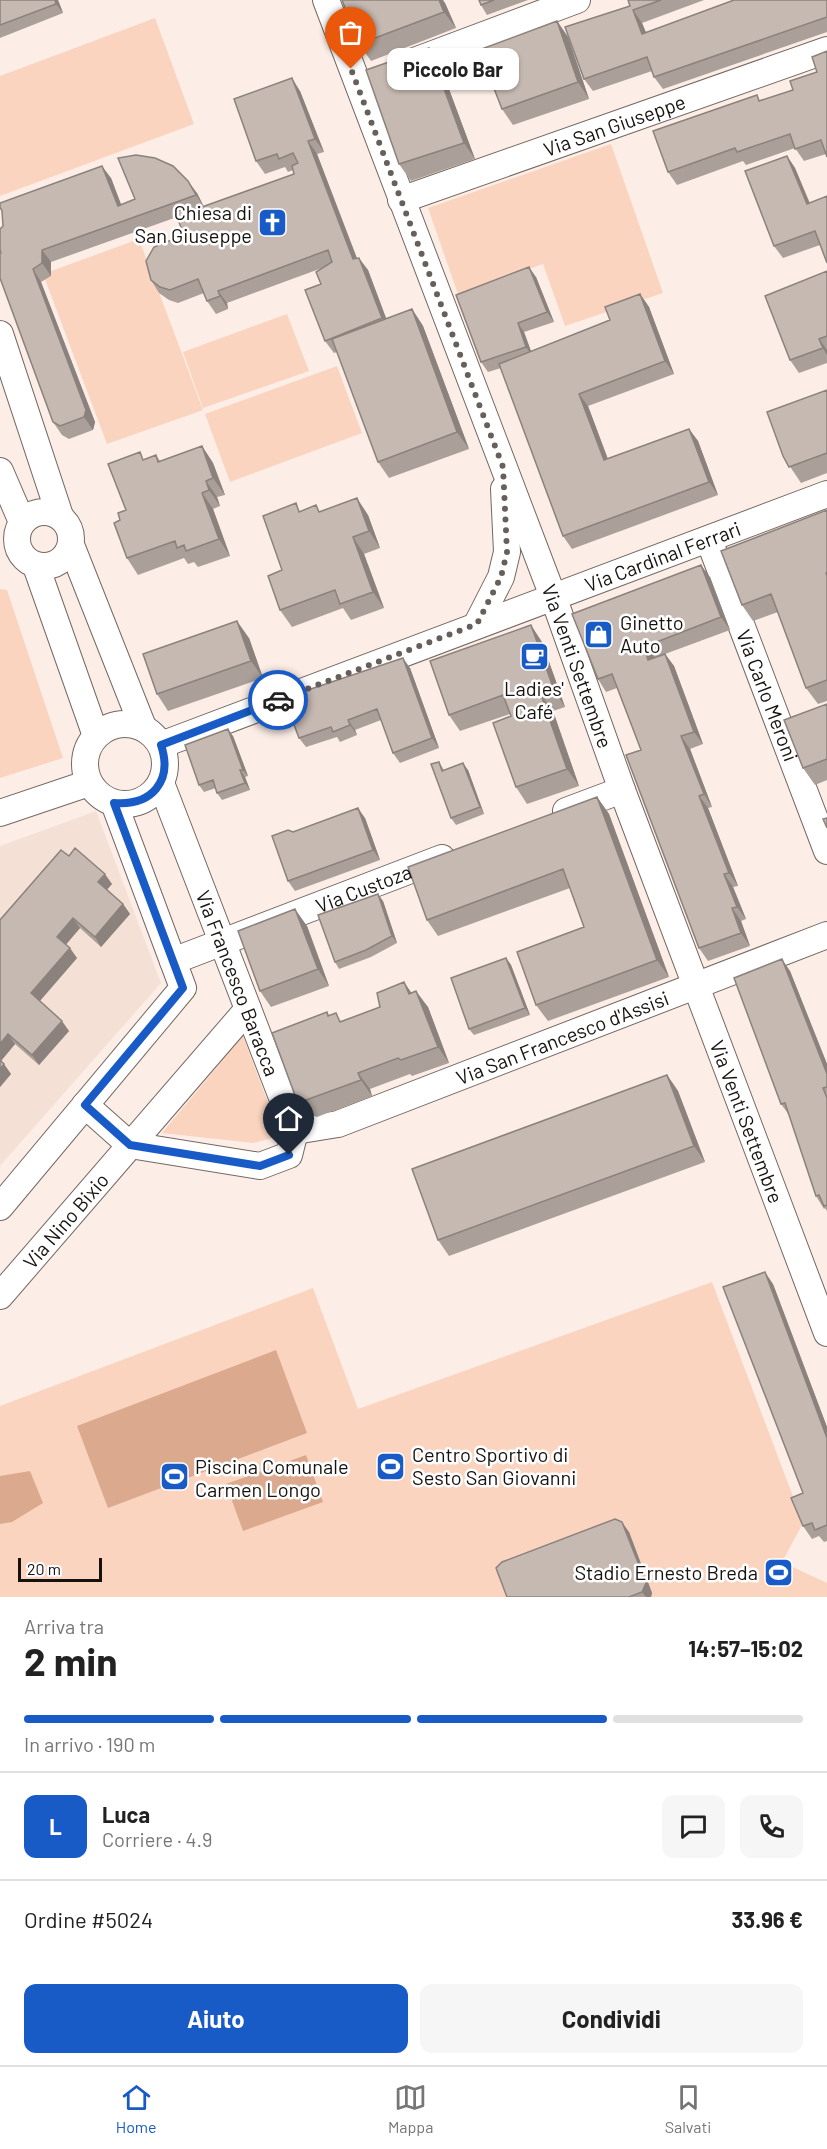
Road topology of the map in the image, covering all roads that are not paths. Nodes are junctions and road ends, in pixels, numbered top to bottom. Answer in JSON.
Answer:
{"nodes":[{"id":1,"x":326,"y":0,"type":"edge"},
{"id":2,"x":577,"y":0,"type":"edge"},
{"id":3,"x":827,"y":50,"type":"edge"},
{"id":4,"x":356,"y":83,"type":"junction"},
{"id":5,"x":401,"y":200,"type":"junction"},
{"id":6,"x":0,"y":334,"type":"edge"},
{"id":7,"x":503,"y":467,"type":"junction"},
{"id":8,"x":0,"y":471,"type":"edge"},
{"id":9,"x":827,"y":495,"type":"edge"},
{"id":10,"x":0,"y":507,"type":"edge"},
{"id":11,"x":60,"y":516,"type":"junction"},
{"id":12,"x":22,"y":523,"type":"junction"},
{"id":13,"x":709,"y":540,"type":"junction"},
{"id":14,"x":71,"y":545,"type":"junction"},
{"id":15,"x":0,"y":560,"type":"edge"},
{"id":16,"x":35,"y":566,"type":"junction"},
{"id":17,"x":554,"y":598,"type":"junction"},
{"id":18,"x":477,"y":624,"type":"junction"},
{"id":19,"x":96,"y":736,"type":"junction"},
{"id":20,"x":152,"y":736,"type":"junction"},
{"id":21,"x":89,"y":783,"type":"junction"},
{"id":22,"x":161,"y":783,"type":"junction"},
{"id":23,"x":622,"y":790,"type":"junction"},
{"id":24,"x":114,"y":803,"type":"junction"},
{"id":25,"x":0,"y":813,"type":"edge"},
{"id":26,"x":540,"y":821,"type":"edge"},
{"id":27,"x":464,"y":850,"type":"edge"},
{"id":28,"x":827,"y":851,"type":"edge"},
{"id":29,"x":827,"y":935,"type":"edge"},
{"id":30,"x":222,"y":942,"type":"junction"},
{"id":31,"x":173,"y":961,"type":"junction"},
{"id":32,"x":695,"y":986,"type":"junction"},
{"id":33,"x":248,"y":1008,"type":"junction"},
{"id":34,"x":85,"y":1105,"type":"junction"},
{"id":35,"x":295,"y":1131,"type":"junction"},
{"id":36,"x":130,"y":1145,"type":"junction"},
{"id":37,"x":0,"y":1207,"type":"edge"},
{"id":38,"x":0,"y":1296,"type":"edge"},
{"id":39,"x":827,"y":1333,"type":"edge"}],
"edges":[{"from":1,"to":4,"type":"street","name":"Via Venti Settembre"},
{"from":2,"to":4,"type":"street"},
{"from":3,"to":5,"type":"street","name":"Via San Giuseppe"},
{"from":4,"to":5,"type":"street","name":"Via Venti Settembre"},
{"from":5,"to":7,"type":"street","name":"Via Venti Settembre"},
{"from":6,"to":11,"type":"street"},
{"from":7,"to":17,"type":"street","name":"Via Venti Settembre"},
{"from":7,"to":18,"type":"street"},
{"from":8,"to":12,"type":"street"},
{"from":9,"to":13,"type":"street","name":"Via Cardinal Ferrari"},
{"from":10,"to":12,"type":"street"},
{"from":11,"to":12,"type":"street"},
{"from":11,"to":14,"type":"street"},
{"from":12,"to":16,"type":"street"},
{"from":13,"to":17,"type":"street","name":"Via Cardinal Ferrari"},
{"from":13,"to":28,"type":"street","name":"Via Carlo Meroni"},
{"from":14,"to":16,"type":"street"},
{"from":14,"to":20,"type":"street"},
{"from":15,"to":16,"type":"street"},
{"from":16,"to":19,"type":"street"},
{"from":17,"to":18,"type":"street","name":"Via Cardinal Ferrari"},
{"from":17,"to":23,"type":"street","name":"Via Venti Settembre"},
{"from":18,"to":20,"type":"street","name":"Via Cardinal Ferrari"},
{"from":19,"to":20,"type":"street"},
{"from":19,"to":21,"type":"street"},
{"from":20,"to":22,"type":"street"},
{"from":21,"to":24,"type":"street"},
{"from":21,"to":25,"type":"street"},
{"from":22,"to":24,"type":"street"},
{"from":22,"to":30,"type":"street","name":"Via Francesco Baracca"},
{"from":23,"to":26,"type":"street"},
{"from":23,"to":32,"type":"street","name":"Via Venti Settembre"},
{"from":24,"to":31,"type":"street"},
{"from":27,"to":30,"type":"street","name":"Via Custoza"},
{"from":29,"to":32,"type":"street","name":"Via San Francesco d'Assisi"},
{"from":30,"to":31,"type":"street","name":"Via Custoza"},
{"from":30,"to":33,"type":"street","name":"Via Francesco Baracca"},
{"from":31,"to":34,"type":"street"},
{"from":32,"to":35,"type":"street","name":"Via San Francesco d'Assisi"},
{"from":32,"to":39,"type":"street","name":"Via Venti Settembre"},
{"from":33,"to":35,"type":"street","name":"Via Francesco Baracca"},
{"from":33,"to":36,"type":"street","name":"Via Nino Bixio"},
{"from":34,"to":36,"type":"street"},
{"from":34,"to":37,"type":"street"},
{"from":35,"to":36,"type":"street"},
{"from":36,"to":38,"type":"street","name":"Via Nino Bixio"}]}
